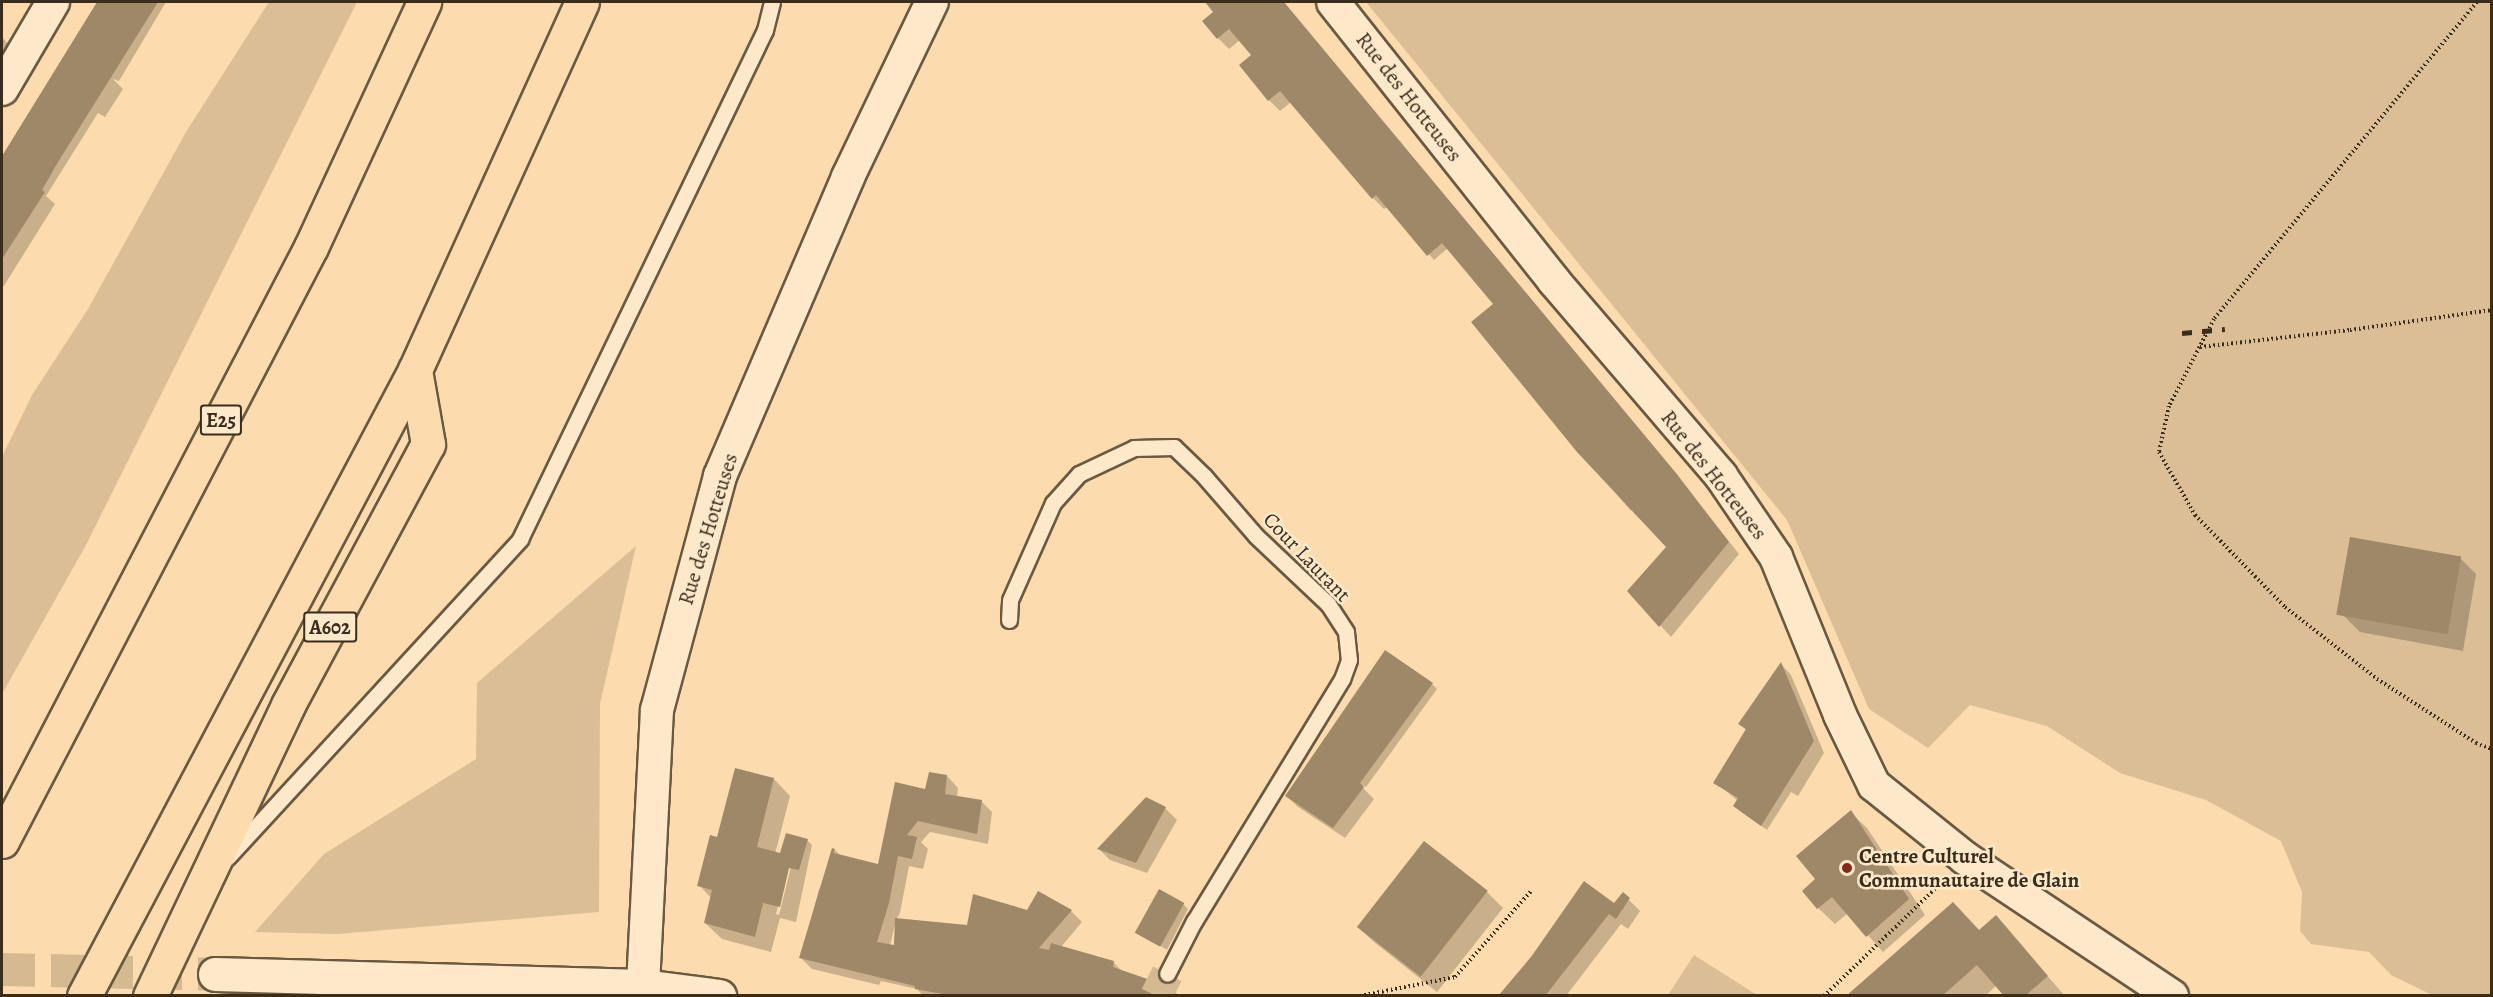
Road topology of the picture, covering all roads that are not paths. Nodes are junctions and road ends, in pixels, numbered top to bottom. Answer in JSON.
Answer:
{"nodes":[{"id":1,"x":53,"y":2,"type":"edge"},
{"id":2,"x":424,"y":2,"type":"edge"},
{"id":3,"x":582,"y":2,"type":"edge"},
{"id":4,"x":772,"y":2,"type":"edge"},
{"id":5,"x":932,"y":2,"type":"edge"},
{"id":6,"x":1333,"y":2,"type":"edge"},
{"id":7,"x":2,"y":89,"type":"edge"},
{"id":8,"x":415,"y":370,"type":"junction"},
{"id":9,"x":1009,"y":620,"type":"dead end"},
{"id":10,"x":3,"y":837,"type":"edge"},
{"id":11,"x":205,"y":881,"type":"junction"},
{"id":12,"x":215,"y":974,"type":"tunnel mouth"},
{"id":13,"x":1167,"y":974,"type":"tunnel mouth"},
{"id":14,"x":643,"y":986,"type":"junction"},
{"id":15,"x":84,"y":996,"type":"edge"},
{"id":16,"x":150,"y":996,"type":"edge"},
{"id":17,"x":719,"y":996,"type":"edge"},
{"id":18,"x":2172,"y":996,"type":"edge"}],
"edges":[{"from":1,"to":7,"type":"street"},
{"from":2,"to":10,"type":"highway","number":"E25"},
{"from":3,"to":8,"type":"highway"},
{"from":4,"to":11,"type":"lane"},
{"from":5,"to":14,"type":"street","name":"Rue des Hotteuses"},
{"from":6,"to":18,"type":"street","name":"Rue des Hotteuses"},
{"from":8,"to":11,"type":"highway","number":"A602"},
{"from":8,"to":15,"type":"highway"},
{"from":9,"to":13,"type":"lane","name":"Cour Laurant"},
{"from":11,"to":16,"type":"highway","number":"A602"},
{"from":12,"to":14,"type":"main road"},
{"from":14,"to":17,"type":"main road"}]}
